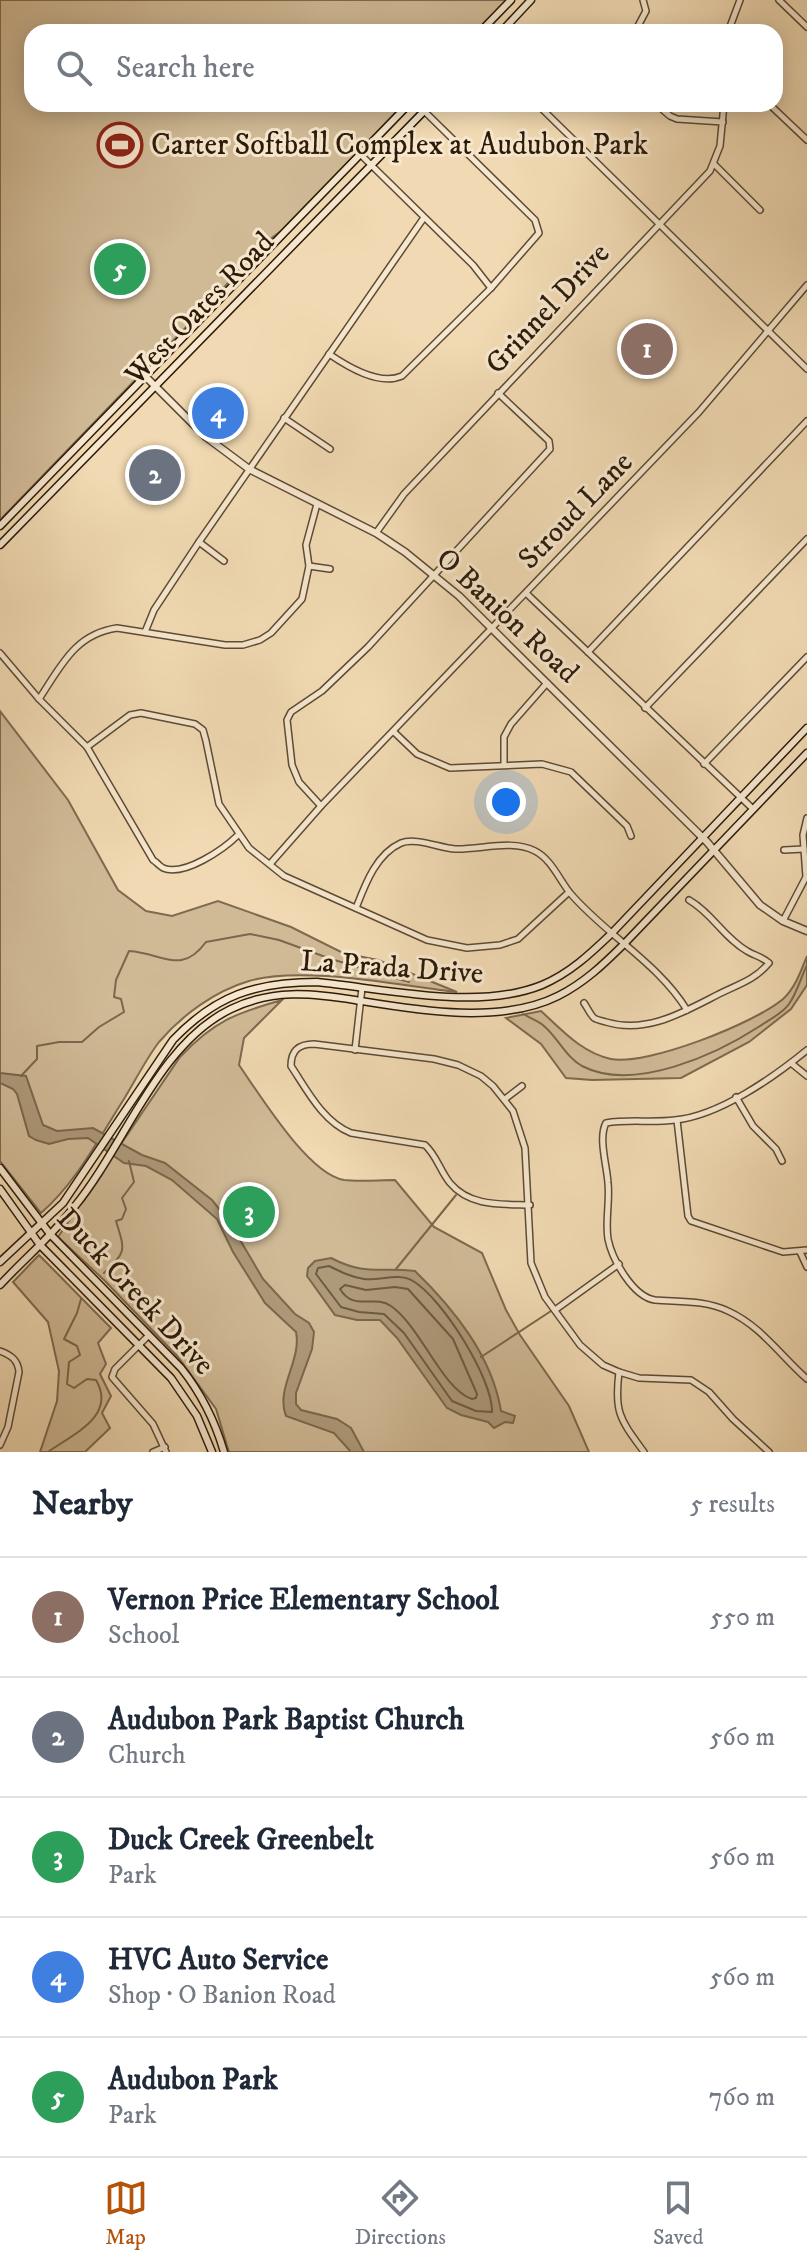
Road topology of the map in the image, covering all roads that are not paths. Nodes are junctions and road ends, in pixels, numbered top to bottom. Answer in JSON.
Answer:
{"nodes":[{"id":1,"x":511,"y":0,"type":"edge"},
{"id":2,"x":531,"y":0,"type":"edge"},
{"id":3,"x":643,"y":0,"type":"edge"},
{"id":4,"x":740,"y":0,"type":"edge"},
{"id":5,"x":779,"y":0,"type":"edge"},
{"id":6,"x":488,"y":24,"type":"edge"},
{"id":7,"x":508,"y":24,"type":"edge"},
{"id":8,"x":639,"y":24,"type":"edge"},
{"id":9,"x":731,"y":24,"type":"edge"},
{"id":10,"x":807,"y":27,"type":"edge"},
{"id":11,"x":401,"y":112,"type":"edge"},
{"id":12,"x":424,"y":112,"type":"joint"},
{"id":13,"x":545,"y":112,"type":"edge"},
{"id":14,"x":665,"y":112,"type":"edge"},
{"id":15,"x":724,"y":112,"type":"edge"},
{"id":16,"x":777,"y":112,"type":"edge"},
{"id":17,"x":723,"y":122,"type":"junction"},
{"id":18,"x":807,"y":140,"type":"edge"},
{"id":19,"x":360,"y":154,"type":"junction"},
{"id":20,"x":714,"y":164,"type":"junction"},
{"id":21,"x":371,"y":165,"type":"junction"},
{"id":22,"x":760,"y":210,"type":"dead end"},
{"id":23,"x":423,"y":219,"type":"junction"},
{"id":24,"x":658,"y":224,"type":"junction"},
{"id":25,"x":281,"y":234,"type":"junction"},
{"id":26,"x":293,"y":245,"type":"junction"},
{"id":27,"x":232,"y":285,"type":"junction"},
{"id":28,"x":807,"y":285,"type":"edge"},
{"id":29,"x":491,"y":288,"type":"junction"},
{"id":30,"x":241,"y":299,"type":"junction"},
{"id":31,"x":768,"y":331,"type":"junction"},
{"id":32,"x":329,"y":354,"type":"junction"},
{"id":33,"x":807,"y":369,"type":"edge"},
{"id":34,"x":144,"y":375,"type":"junction"},
{"id":35,"x":155,"y":387,"type":"junction"},
{"id":36,"x":498,"y":393,"type":"junction"},
{"id":37,"x":284,"y":418,"type":"junction"},
{"id":38,"x":807,"y":421,"type":"edge"},
{"id":39,"x":330,"y":449,"type":"dead end"},
{"id":40,"x":249,"y":469,"type":"junction"},
{"id":41,"x":317,"y":504,"type":"junction"},
{"id":42,"x":0,"y":526,"type":"edge"},
{"id":43,"x":376,"y":533,"type":"junction"},
{"id":44,"x":807,"y":539,"type":"edge"},
{"id":45,"x":199,"y":542,"type":"junction"},
{"id":46,"x":0,"y":545,"type":"edge"},
{"id":47,"x":224,"y":561,"type":"dead end"},
{"id":48,"x":309,"y":566,"type":"junction"},
{"id":49,"x":330,"y":569,"type":"dead end"},
{"id":50,"x":435,"y":575,"type":"junction"},
{"id":51,"x":527,"y":594,"type":"junction"},
{"id":52,"x":493,"y":629,"type":"junction"},
{"id":53,"x":145,"y":632,"type":"junction"},
{"id":54,"x":588,"y":652,"type":"junction"},
{"id":55,"x":0,"y":653,"type":"edge"},
{"id":56,"x":807,"y":657,"type":"edge"},
{"id":57,"x":547,"y":683,"type":"junction"},
{"id":58,"x":39,"y":699,"type":"junction"},
{"id":59,"x":645,"y":708,"type":"junction"},
{"id":60,"x":807,"y":728,"type":"edge"},
{"id":61,"x":394,"y":732,"type":"junction"},
{"id":62,"x":87,"y":747,"type":"junction"},
{"id":63,"x":807,"y":753,"type":"edge"},
{"id":64,"x":704,"y":764,"type":"junction"},
{"id":65,"x":504,"y":765,"type":"junction"},
{"id":66,"x":741,"y":799,"type":"junction"},
{"id":67,"x":321,"y":806,"type":"junction"},
{"id":68,"x":753,"y":809,"type":"junction"},
{"id":69,"x":807,"y":818,"type":"edge"},
{"id":70,"x":238,"y":835,"type":"junction"},
{"id":71,"x":631,"y":836,"type":"dead end"},
{"id":72,"x":704,"y":838,"type":"junction"},
{"id":73,"x":714,"y":849,"type":"junction"},
{"id":74,"x":804,"y":849,"type":"junction"},
{"id":75,"x":784,"y":850,"type":"dead end"},
{"id":76,"x":270,"y":864,"type":"junction"},
{"id":77,"x":806,"y":877,"type":"edge"},
{"id":78,"x":569,"y":892,"type":"junction"},
{"id":79,"x":689,"y":900,"type":"dead end"},
{"id":80,"x":356,"y":908,"type":"junction"},
{"id":81,"x":783,"y":921,"type":"junction"},
{"id":82,"x":807,"y":931,"type":"edge"},
{"id":83,"x":611,"y":934,"type":"junction"},
{"id":84,"x":624,"y":944,"type":"junction"},
{"id":85,"x":362,"y":987,"type":"junction"},
{"id":86,"x":361,"y":1001,"type":"junction"},
{"id":87,"x":584,"y":1003,"type":"dead end"},
{"id":88,"x":687,"y":1010,"type":"junction"},
{"id":89,"x":355,"y":1050,"type":"junction"},
{"id":90,"x":807,"y":1050,"type":"edge"},
{"id":91,"x":791,"y":1063,"type":"junction"},
{"id":92,"x":807,"y":1076,"type":"edge"},
{"id":93,"x":522,"y":1086,"type":"dead end"},
{"id":94,"x":736,"y":1097,"type":"junction"},
{"id":95,"x":505,"y":1099,"type":"junction"},
{"id":96,"x":677,"y":1120,"type":"junction"},
{"id":97,"x":782,"y":1161,"type":"dead end"},
{"id":98,"x":0,"y":1168,"type":"edge"},
{"id":99,"x":0,"y":1189,"type":"edge"},
{"id":100,"x":530,"y":1205,"type":"junction"},
{"id":101,"x":42,"y":1225,"type":"junction"},
{"id":102,"x":50,"y":1234,"type":"junction"},
{"id":103,"x":31,"y":1235,"type":"junction"},
{"id":104,"x":40,"y":1245,"type":"junction"},
{"id":105,"x":807,"y":1250,"type":"edge"},
{"id":106,"x":800,"y":1252,"type":"junction"},
{"id":107,"x":0,"y":1262,"type":"edge"},
{"id":108,"x":619,"y":1264,"type":"junction"},
{"id":109,"x":807,"y":1267,"type":"edge"},
{"id":110,"x":0,"y":1285,"type":"edge"},
{"id":111,"x":555,"y":1310,"type":"junction"},
{"id":112,"x":149,"y":1335,"type":"junction"},
{"id":113,"x":139,"y":1345,"type":"junction"},
{"id":114,"x":3,"y":1352,"type":"edge"},
{"id":115,"x":619,"y":1372,"type":"junction"},
{"id":116,"x":807,"y":1379,"type":"edge"},
{"id":117,"x":0,"y":1445,"type":"edge"},
{"id":118,"x":165,"y":1450,"type":"edge"},
{"id":119,"x":153,"y":1452,"type":"edge"},
{"id":120,"x":212,"y":1452,"type":"edge"},
{"id":121,"x":224,"y":1452,"type":"edge"},
{"id":122,"x":644,"y":1452,"type":"edge"},
{"id":123,"x":769,"y":1452,"type":"edge"}],
"edges":[{"from":1,"to":6,"type":"main road"},
{"from":2,"to":7,"type":"main road"},
{"from":3,"to":8,"type":"street"},
{"from":4,"to":9,"type":"street"},
{"from":5,"to":10,"type":"street"},
{"from":11,"to":19,"type":"main road","name":"West Oates Road"},
{"from":12,"to":21,"type":"main road","name":"West Oates Road"},
{"from":12,"to":29,"type":"street"},
{"from":13,"to":24,"type":"street"},
{"from":14,"to":17,"type":"street"},
{"from":15,"to":17,"type":"street","name":"Grinnel Drive"},
{"from":16,"to":18,"type":"street"},
{"from":17,"to":20,"type":"street","name":"Grinnel Drive"},
{"from":19,"to":21,"type":"street"},
{"from":19,"to":25,"type":"main road","name":"West Oates Road"},
{"from":20,"to":22,"type":"street"},
{"from":20,"to":24,"type":"street","name":"Grinnel Drive"},
{"from":21,"to":23,"type":"street"},
{"from":21,"to":26,"type":"main road","name":"West Oates Road"},
{"from":23,"to":29,"type":"street"},
{"from":23,"to":32,"type":"street"},
{"from":24,"to":31,"type":"street"},
{"from":24,"to":36,"type":"street","name":"Grinnel Drive"},
{"from":25,"to":26,"type":"main road"},
{"from":25,"to":27,"type":"main road","name":"West Oates Road"},
{"from":26,"to":30,"type":"main road","name":"West Oates Road"},
{"from":27,"to":30,"type":"main road"},
{"from":27,"to":34,"type":"main road","name":"West Oates Road"},
{"from":28,"to":31,"type":"street","name":"Stroud Lane"},
{"from":29,"to":32,"type":"street"},
{"from":30,"to":35,"type":"main road","name":"West Oates Road"},
{"from":31,"to":33,"type":"street"},
{"from":31,"to":51,"type":"street","name":"Stroud Lane"},
{"from":32,"to":37,"type":"street"},
{"from":34,"to":35,"type":"main road","name":"O Banion Road"},
{"from":34,"to":42,"type":"main road","name":"West Oates Road"},
{"from":35,"to":40,"type":"main road","name":"O Banion Road"},
{"from":35,"to":46,"type":"main road","name":"West Oates Road"},
{"from":36,"to":43,"type":"street","name":"Grinnel Drive"},
{"from":36,"to":50,"type":"street"},
{"from":37,"to":39,"type":"street"},
{"from":37,"to":40,"type":"street"},
{"from":38,"to":54,"type":"street"},
{"from":40,"to":41,"type":"main road","name":"O Banion Road"},
{"from":40,"to":45,"type":"street"},
{"from":41,"to":43,"type":"main road","name":"O Banion Road"},
{"from":41,"to":48,"type":"street"},
{"from":43,"to":50,"type":"main road","name":"O Banion Road"},
{"from":44,"to":59,"type":"street"},
{"from":45,"to":47,"type":"street"},
{"from":45,"to":53,"type":"street"},
{"from":48,"to":49,"type":"street"},
{"from":48,"to":53,"type":"street"},
{"from":50,"to":52,"type":"main road","name":"O Banion Road"},
{"from":50,"to":67,"type":"street"},
{"from":51,"to":52,"type":"street","name":"Stroud Lane"},
{"from":51,"to":54,"type":"street"},
{"from":52,"to":57,"type":"main road","name":"O Banion Road"},
{"from":52,"to":61,"type":"street","name":"Stroud Lane"},
{"from":53,"to":58,"type":"street"},
{"from":54,"to":59,"type":"street"},
{"from":55,"to":58,"type":"street"},
{"from":56,"to":64,"type":"street"},
{"from":57,"to":65,"type":"street"},
{"from":57,"to":72,"type":"main road","name":"O Banion Road"},
{"from":58,"to":62,"type":"street"},
{"from":59,"to":64,"type":"street"},
{"from":60,"to":66,"type":"main road","name":"La Prada Drive"},
{"from":61,"to":65,"type":"street"},
{"from":61,"to":67,"type":"street","name":"Stroud Lane"},
{"from":62,"to":70,"type":"street"},
{"from":62,"to":70,"type":"street"},
{"from":63,"to":68,"type":"main road","name":"La Prada Drive"},
{"from":64,"to":66,"type":"street"},
{"from":65,"to":71,"type":"street"},
{"from":66,"to":68,"type":"street"},
{"from":66,"to":72,"type":"main road","name":"La Prada Drive"},
{"from":67,"to":76,"type":"street","name":"Stroud Lane"},
{"from":68,"to":73,"type":"main road","name":"La Prada Drive"},
{"from":69,"to":74,"type":"street"},
{"from":70,"to":76,"type":"street"},
{"from":72,"to":73,"type":"main road","name":"O Banion Road"},
{"from":72,"to":83,"type":"main road","name":"La Prada Drive"},
{"from":73,"to":81,"type":"main road","name":"O Banion Road"},
{"from":73,"to":84,"type":"main road","name":"La Prada Drive"},
{"from":74,"to":75,"type":"street"},
{"from":74,"to":77,"type":"street"},
{"from":76,"to":80,"type":"street"},
{"from":77,"to":81,"type":"street"},
{"from":78,"to":80,"type":"street"},
{"from":78,"to":80,"type":"street"},
{"from":78,"to":83,"type":"street"},
{"from":79,"to":88,"type":"street"},
{"from":81,"to":82,"type":"main road","name":"O Banion Road"},
{"from":83,"to":84,"type":"street"},
{"from":83,"to":85,"type":"main road","name":"La Prada Drive"},
{"from":84,"to":86,"type":"main road","name":"La Prada Drive"},
{"from":84,"to":88,"type":"street"},
{"from":85,"to":86,"type":"street"},
{"from":85,"to":101,"type":"main road","name":"La Prada Drive"},
{"from":86,"to":89,"type":"street"},
{"from":86,"to":102,"type":"main road","name":"La Prada Drive"},
{"from":87,"to":88,"type":"street"},
{"from":89,"to":95,"type":"street"},
{"from":89,"to":100,"type":"street"},
{"from":90,"to":91,"type":"street"},
{"from":91,"to":92,"type":"street"},
{"from":91,"to":94,"type":"street"},
{"from":93,"to":95,"type":"street"},
{"from":94,"to":96,"type":"street"},
{"from":94,"to":97,"type":"street"},
{"from":95,"to":100,"type":"street"},
{"from":96,"to":106,"type":"street"},
{"from":96,"to":108,"type":"street"},
{"from":98,"to":101,"type":"main road","name":"Duck Creek Drive"},
{"from":99,"to":103,"type":"main road","name":"Duck Creek Drive"},
{"from":100,"to":111,"type":"street"},
{"from":101,"to":102,"type":"main road","name":"Duck Creek Drive"},
{"from":101,"to":103,"type":"main road","name":"La Prada Drive"},
{"from":102,"to":104,"type":"main road","name":"La Prada Drive"},
{"from":102,"to":112,"type":"main road","name":"Duck Creek Drive"},
{"from":103,"to":104,"type":"main road","name":"Duck Creek Drive"},
{"from":103,"to":107,"type":"main road","name":"La Prada Drive"},
{"from":104,"to":110,"type":"main road","name":"La Prada Drive"},
{"from":104,"to":113,"type":"main road","name":"Duck Creek Drive"},
{"from":105,"to":106,"type":"street"},
{"from":106,"to":109,"type":"street"},
{"from":108,"to":111,"type":"street"},
{"from":108,"to":116,"type":"street"},
{"from":111,"to":115,"type":"street"},
{"from":112,"to":113,"type":"street"},
{"from":112,"to":121,"type":"main road","name":"Duck Creek Drive"},
{"from":113,"to":118,"type":"street"},
{"from":113,"to":120,"type":"main road","name":"Duck Creek Drive"},
{"from":114,"to":117,"type":"street"},
{"from":115,"to":122,"type":"street"},
{"from":115,"to":123,"type":"street"},
{"from":118,"to":119,"type":"street"}]}
